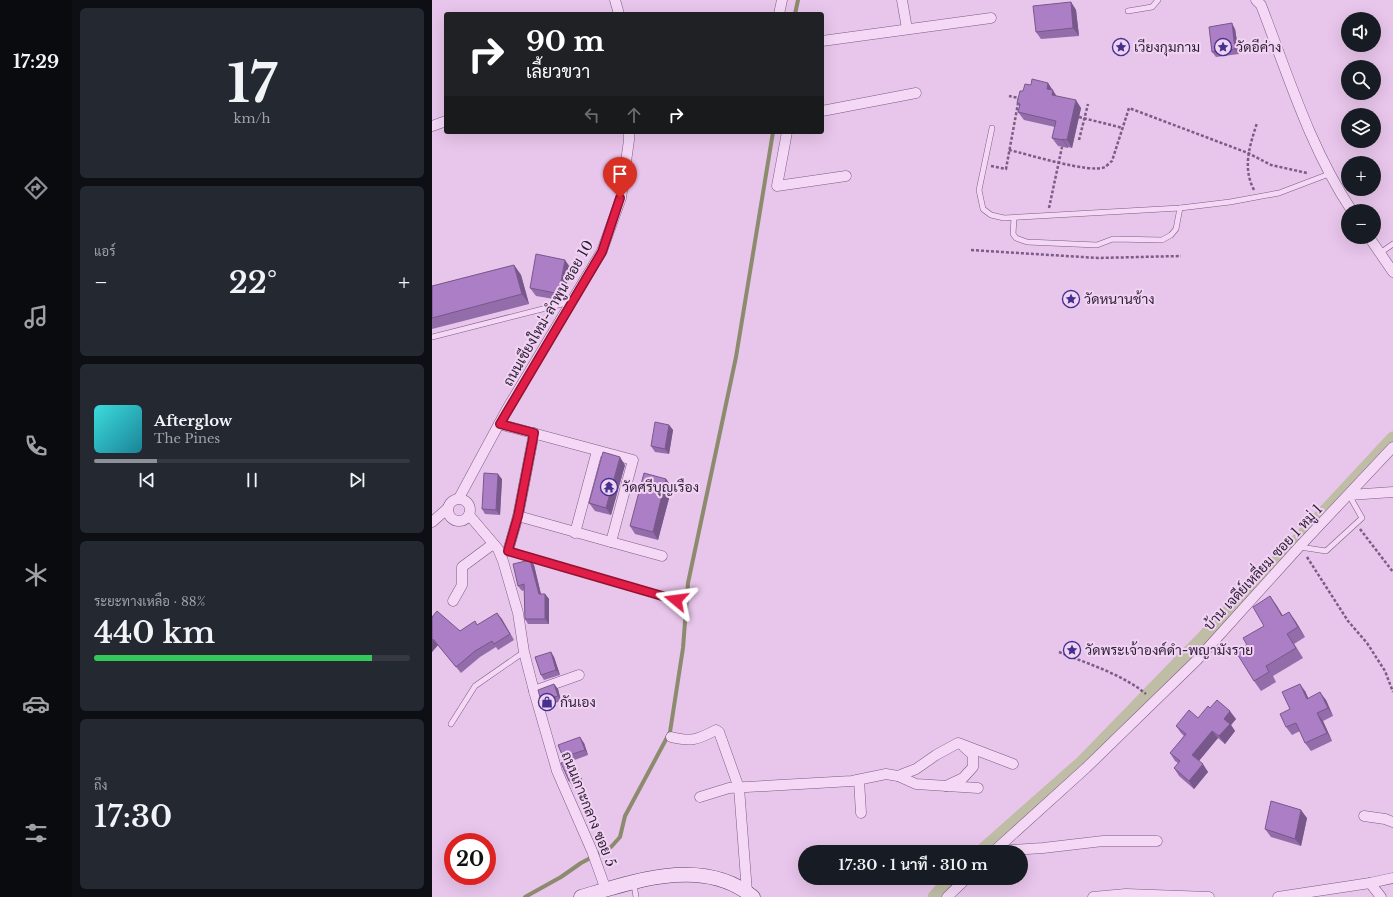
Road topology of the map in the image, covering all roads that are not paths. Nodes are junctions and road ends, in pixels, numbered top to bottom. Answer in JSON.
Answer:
{"nodes":[{"id":1,"x":615,"y":0,"type":"edge"},
{"id":2,"x":782,"y":0,"type":"edge"},
{"id":3,"x":902,"y":0,"type":"edge"},
{"id":4,"x":1158,"y":0,"type":"edge"},
{"id":5,"x":1256,"y":0,"type":"edge"},
{"id":6,"x":1128,"y":11,"type":"dead end"},
{"id":7,"x":618,"y":12,"type":"edge"},
{"id":8,"x":779,"y":12,"type":"edge"},
{"id":9,"x":991,"y":18,"type":"dead end"},
{"id":10,"x":907,"y":29,"type":"junction"},
{"id":11,"x":824,"y":41,"type":"edge"},
{"id":12,"x":916,"y":94,"type":"dead end"},
{"id":13,"x":824,"y":111,"type":"edge"},
{"id":14,"x":444,"y":122,"type":"edge"},
{"id":15,"x":432,"y":126,"type":"edge"},
{"id":16,"x":992,"y":128,"type":"dead end"},
{"id":17,"x":629,"y":134,"type":"edge"},
{"id":18,"x":787,"y":134,"type":"edge"},
{"id":19,"x":1328,"y":171,"type":"junction"},
{"id":20,"x":846,"y":176,"type":"dead end"},
{"id":21,"x":1347,"y":204,"type":"edge"},
{"id":22,"x":1180,"y":208,"type":"junction"},
{"id":23,"x":1014,"y":218,"type":"junction"},
{"id":24,"x":1374,"y":244,"type":"edge"},
{"id":25,"x":1393,"y":244,"type":"edge"},
{"id":26,"x":1380,"y":253,"type":"junction"},
{"id":27,"x":1393,"y":272,"type":"edge"},
{"id":28,"x":573,"y":301,"type":"junction"},
{"id":29,"x":432,"y":337,"type":"edge"},
{"id":30,"x":500,"y":424,"type":"junction"},
{"id":31,"x":534,"y":433,"type":"junction"},
{"id":32,"x":1393,"y":447,"type":"edge"},
{"id":33,"x":597,"y":450,"type":"junction"},
{"id":34,"x":1393,"y":492,"type":"edge"},
{"id":35,"x":1348,"y":495,"type":"junction"},
{"id":36,"x":459,"y":498,"type":"junction"},
{"id":37,"x":447,"y":509,"type":"junction"},
{"id":38,"x":470,"y":514,"type":"junction"},
{"id":39,"x":518,"y":516,"type":"junction"},
{"id":40,"x":432,"y":522,"type":"edge"},
{"id":41,"x":575,"y":533,"type":"junction"},
{"id":42,"x":610,"y":542,"type":"junction"},
{"id":43,"x":1299,"y":546,"type":"junction"},
{"id":44,"x":500,"y":548,"type":"junction"},
{"id":45,"x":662,"y":556,"type":"dead end"},
{"id":46,"x":676,"y":600,"type":"dead end"},
{"id":47,"x":453,"y":601,"type":"dead end"},
{"id":48,"x":524,"y":652,"type":"junction"},
{"id":49,"x":579,"y":675,"type":"dead end"},
{"id":50,"x":534,"y":691,"type":"junction"},
{"id":51,"x":451,"y":724,"type":"dead end"},
{"id":52,"x":670,"y":737,"type":"dead end"},
{"id":53,"x":963,"y":745,"type":"junction"},
{"id":54,"x":1013,"y":764,"type":"dead end"},
{"id":55,"x":898,"y":776,"type":"junction"},
{"id":56,"x":859,"y":780,"type":"junction"},
{"id":57,"x":944,"y":786,"type":"junction"},
{"id":58,"x":739,"y":788,"type":"junction"},
{"id":59,"x":978,"y":788,"type":"dead end"},
{"id":60,"x":700,"y":797,"type":"dead end"},
{"id":61,"x":861,"y":813,"type":"dead end"},
{"id":62,"x":1364,"y":816,"type":"dead end"},
{"id":63,"x":1393,"y":822,"type":"edge"},
{"id":64,"x":1157,"y":841,"type":"dead end"},
{"id":65,"x":1002,"y":845,"type":"edge"},
{"id":66,"x":1028,"y":849,"type":"edge"},
{"id":67,"x":1393,"y":878,"type":"edge"},
{"id":68,"x":634,"y":883,"type":"junction"},
{"id":69,"x":1370,"y":883,"type":"junction"},
{"id":70,"x":960,"y":885,"type":"edge"},
{"id":71,"x":595,"y":891,"type":"edge"},
{"id":72,"x":750,"y":894,"type":"edge"},
{"id":73,"x":636,"y":897,"type":"edge"},
{"id":74,"x":947,"y":897,"type":"edge"},
{"id":75,"x":1093,"y":897,"type":"edge"},
{"id":76,"x":1209,"y":897,"type":"edge"},
{"id":77,"x":1278,"y":897,"type":"edge"},
{"id":78,"x":1381,"y":897,"type":"edge"}],
"edges":[{"from":1,"to":7,"type":"street"},
{"from":2,"to":8,"type":"street"},
{"from":3,"to":10,"type":"street"},
{"from":4,"to":6,"type":"lane"},
{"from":5,"to":19,"type":"street"},
{"from":9,"to":10,"type":"street"},
{"from":10,"to":11,"type":"street"},
{"from":12,"to":13,"type":"street"},
{"from":14,"to":15,"type":"street"},
{"from":16,"to":23,"type":"lane"},
{"from":17,"to":28,"type":"street","name":"ถนนเชียงใหม่-ลำพูน ซอย 10"},
{"from":18,"to":20,"type":"street"},
{"from":19,"to":21,"type":"street"},
{"from":19,"to":22,"type":"lane"},
{"from":22,"to":23,"type":"lane"},
{"from":22,"to":23,"type":"lane"},
{"from":24,"to":26,"type":"street"},
{"from":25,"to":26,"type":"lane"},
{"from":26,"to":27,"type":"street"},
{"from":28,"to":29,"type":"lane"},
{"from":28,"to":30,"type":"street","name":"ถนนเชียงใหม่-ลำพูน ซอย 10"},
{"from":30,"to":31,"type":"street"},
{"from":30,"to":36,"type":"street","name":"ถนนเชียงใหม่-ลำพูน ซอย 10"},
{"from":31,"to":33,"type":"street"},
{"from":31,"to":39,"type":"street"},
{"from":32,"to":35,"type":"street","name":"บ้าน เจดีย์เหลี่ยม ซอย 1 หมู่ 1"},
{"from":33,"to":41,"type":"street"},
{"from":33,"to":42,"type":"street"},
{"from":34,"to":35,"type":"street"},
{"from":35,"to":43,"type":"street","name":"บ้าน เจดีย์เหลี่ยม ซอย 1 หมู่ 1"},
{"from":35,"to":43,"type":"lane"},
{"from":36,"to":37,"type":"street"},
{"from":36,"to":38,"type":"street"},
{"from":37,"to":38,"type":"street"},
{"from":37,"to":40,"type":"street"},
{"from":38,"to":44,"type":"street","name":"ถนนเกาะกลาง ซอย 5"},
{"from":39,"to":41,"type":"street"},
{"from":39,"to":44,"type":"street"},
{"from":41,"to":42,"type":"street"},
{"from":42,"to":45,"type":"street"},
{"from":43,"to":65,"type":"street","name":"บ้าน เจดีย์เหลี่ยม ซอย 1 หมู่ 1"},
{"from":44,"to":46,"type":"lane"},
{"from":44,"to":47,"type":"street"},
{"from":44,"to":48,"type":"street","name":"ถนนเกาะกลาง ซอย 5"},
{"from":48,"to":50,"type":"street","name":"ถนนเกาะกลาง ซอย 5"},
{"from":48,"to":51,"type":"lane"},
{"from":49,"to":50,"type":"street"},
{"from":50,"to":71,"type":"street","name":"ถนนเกาะกลาง ซอย 5"},
{"from":52,"to":58,"type":"street"},
{"from":53,"to":54,"type":"street"},
{"from":53,"to":55,"type":"street"},
{"from":53,"to":57,"type":"street"},
{"from":55,"to":56,"type":"street"},
{"from":55,"to":57,"type":"street"},
{"from":56,"to":58,"type":"street"},
{"from":56,"to":61,"type":"street"},
{"from":57,"to":59,"type":"street"},
{"from":58,"to":60,"type":"street"},
{"from":58,"to":72,"type":"street"},
{"from":62,"to":63,"type":"street"},
{"from":64,"to":66,"type":"street"},
{"from":67,"to":69,"type":"street"},
{"from":68,"to":71,"type":"street"},
{"from":68,"to":72,"type":"street"},
{"from":68,"to":73,"type":"lane"},
{"from":69,"to":77,"type":"street"},
{"from":69,"to":78,"type":"street"},
{"from":70,"to":74,"type":"street"},
{"from":75,"to":76,"type":"street"}]}
